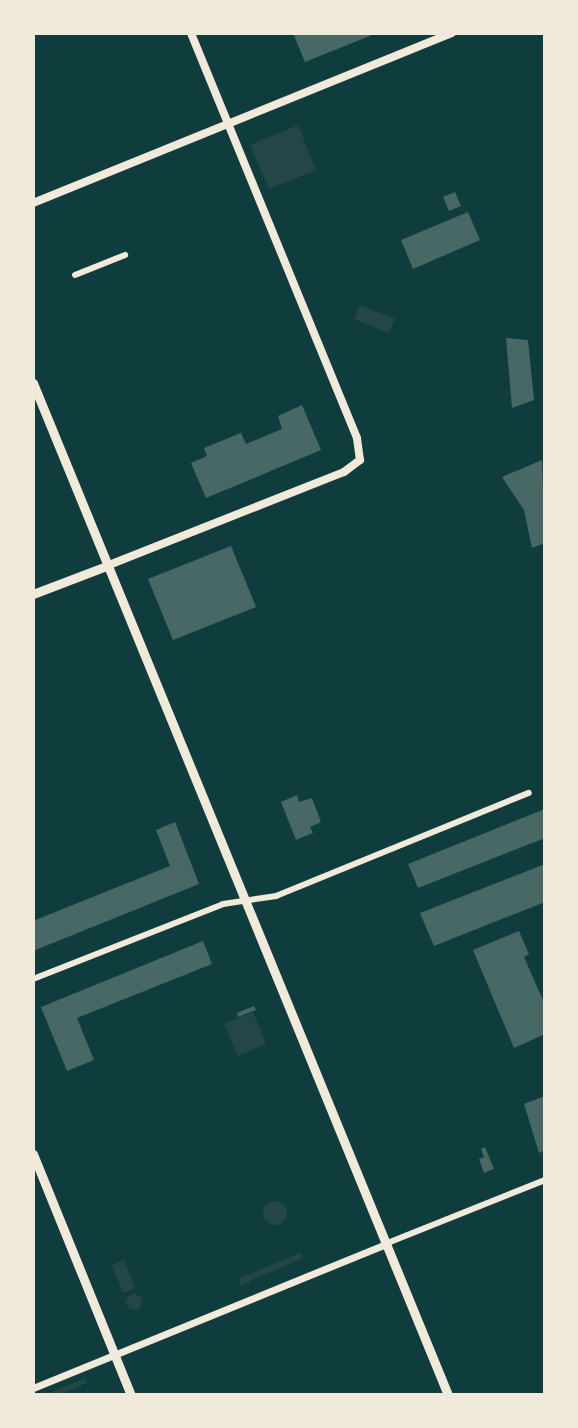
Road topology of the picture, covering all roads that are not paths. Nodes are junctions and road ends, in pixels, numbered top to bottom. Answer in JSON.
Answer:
{"nodes":[{"id":1,"x":191,"y":33,"type":"edge"},
{"id":2,"x":452,"y":33,"type":"edge"},
{"id":3,"x":229,"y":125,"type":"junction"},
{"id":4,"x":33,"y":203,"type":"edge"},
{"id":5,"x":125,"y":255,"type":"dead end"},
{"id":6,"x":75,"y":275,"type":"dead end"},
{"id":7,"x":33,"y":383,"type":"edge"},
{"id":8,"x":109,"y":565,"type":"junction"},
{"id":9,"x":33,"y":594,"type":"edge"},
{"id":10,"x":529,"y":793,"type":"dead end"},
{"id":11,"x":247,"y":900,"type":"junction"},
{"id":12,"x":33,"y":979,"type":"edge"},
{"id":13,"x":33,"y":1154,"type":"edge"},
{"id":14,"x":545,"y":1180,"type":"edge"},
{"id":15,"x":385,"y":1244,"type":"junction"},
{"id":16,"x":113,"y":1356,"type":"junction"},
{"id":17,"x":33,"y":1388,"type":"edge"},
{"id":18,"x":131,"y":1395,"type":"edge"},
{"id":19,"x":448,"y":1395,"type":"edge"}],
"edges":[{"from":1,"to":3,"type":"main road"},
{"from":2,"to":3,"type":"main road"},
{"from":3,"to":4,"type":"main road"},
{"from":3,"to":8,"type":"main road"},
{"from":5,"to":6,"type":"street"},
{"from":7,"to":8,"type":"main road"},
{"from":8,"to":9,"type":"main road"},
{"from":8,"to":11,"type":"main road"},
{"from":10,"to":11,"type":"street"},
{"from":11,"to":12,"type":"street"},
{"from":11,"to":15,"type":"main road"},
{"from":13,"to":16,"type":"main road"},
{"from":14,"to":15,"type":"street"},
{"from":15,"to":16,"type":"street"},
{"from":15,"to":19,"type":"main road"},
{"from":16,"to":17,"type":"street"},
{"from":16,"to":18,"type":"main road"}]}
